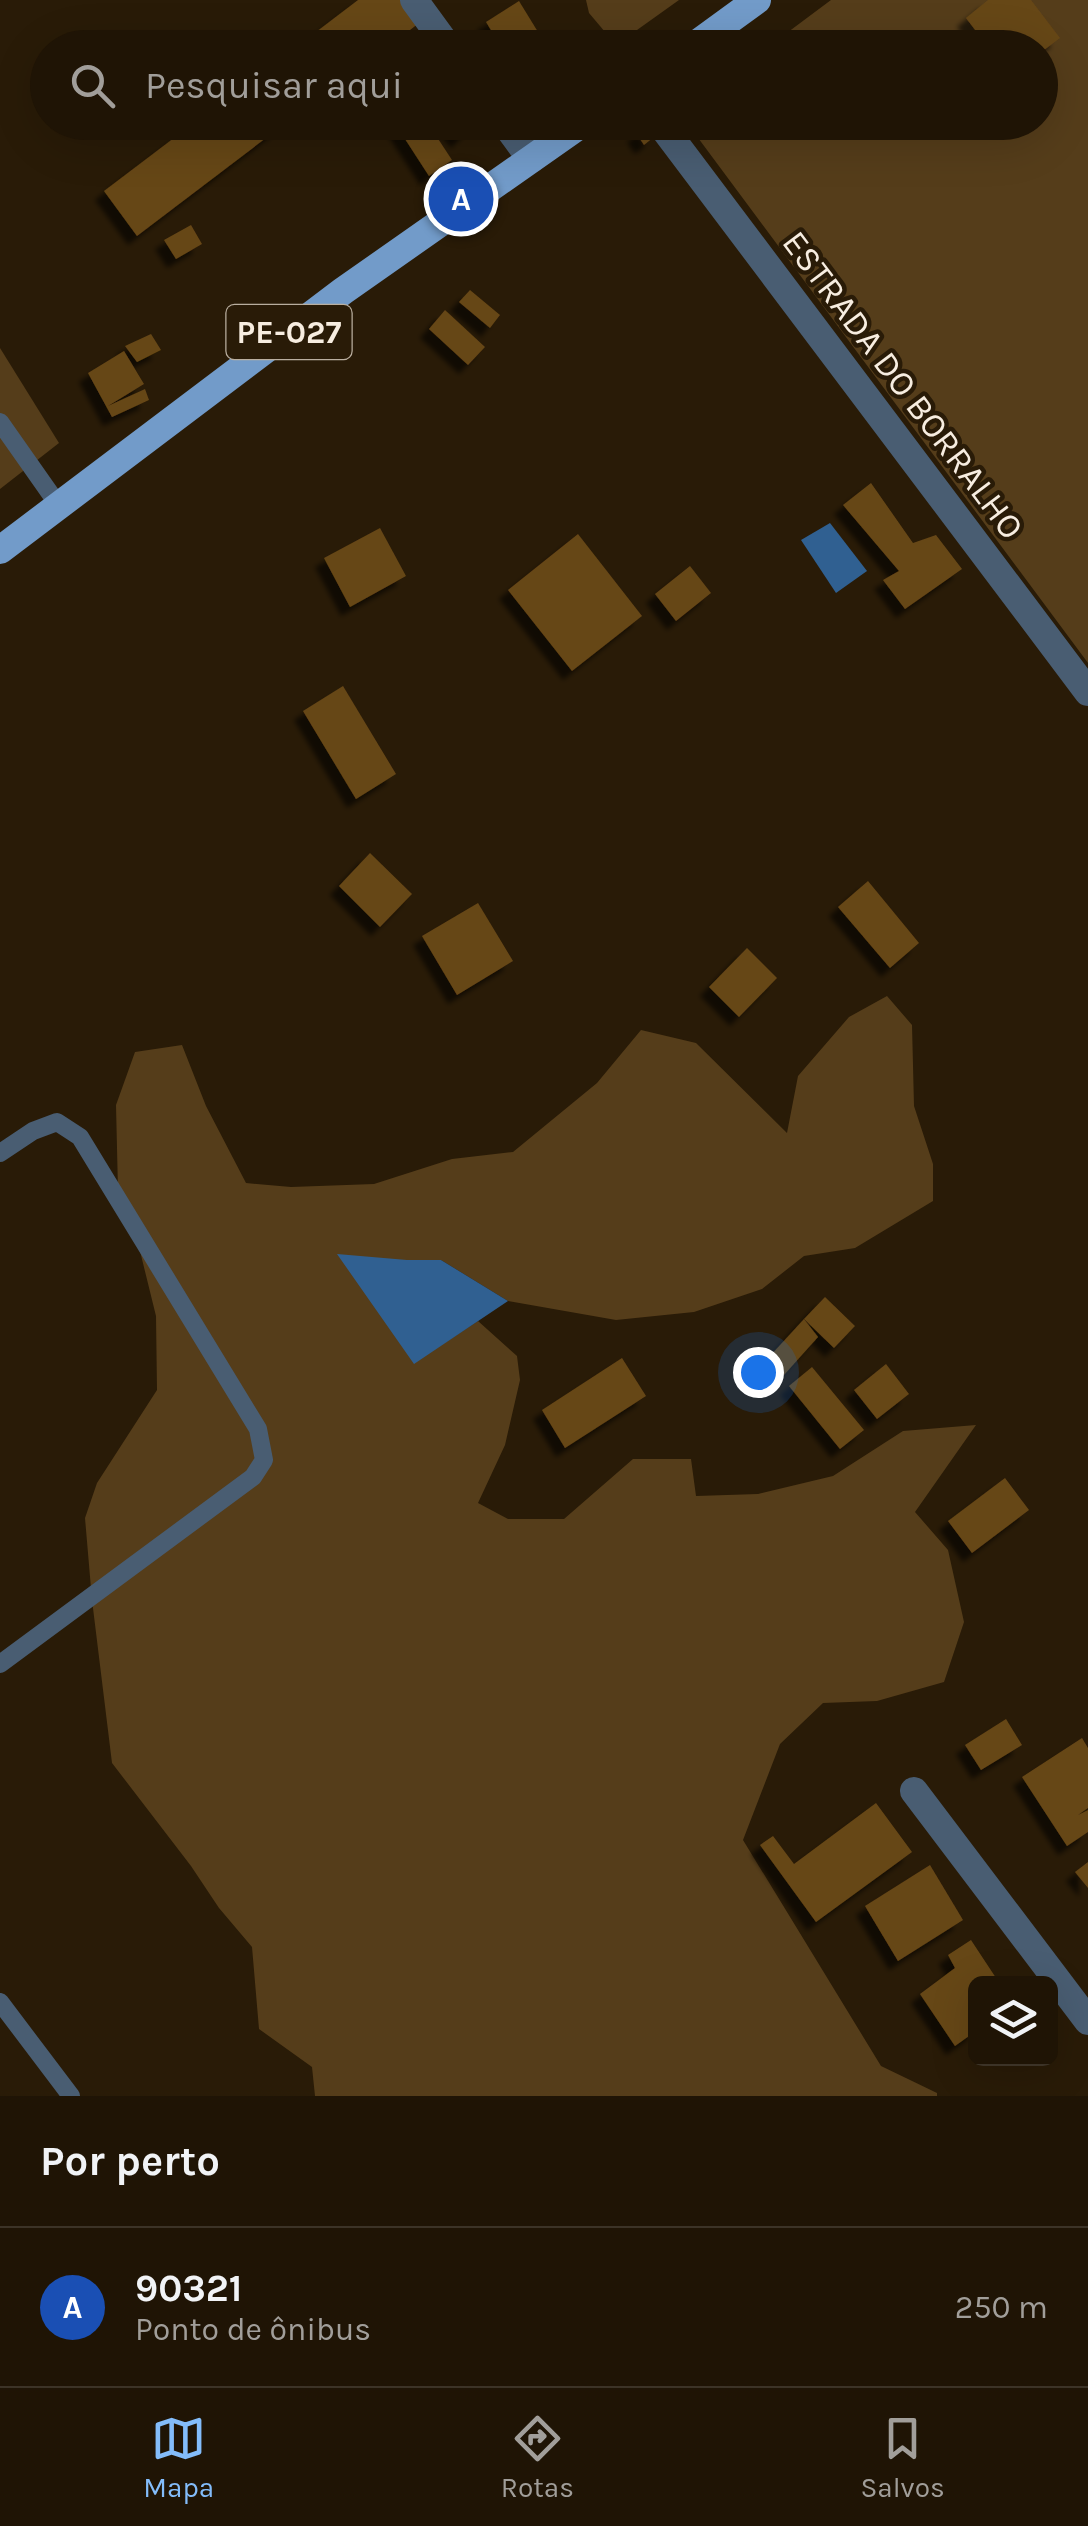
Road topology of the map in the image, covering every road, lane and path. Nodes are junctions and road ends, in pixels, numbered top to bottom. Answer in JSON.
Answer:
{"nodes":[{"id":1,"x":414,"y":0,"type":"edge"},
{"id":2,"x":757,"y":0,"type":"edge"},
{"id":3,"x":436,"y":30,"type":"edge"},
{"id":4,"x":716,"y":30,"type":"edge"},
{"id":5,"x":517,"y":140,"type":"edge"},
{"id":6,"x":558,"y":140,"type":"edge"},
{"id":7,"x":674,"y":140,"type":"edge"},
{"id":8,"x":531,"y":159,"type":"junction"},
{"id":9,"x":0,"y":422,"type":"edge"},
{"id":10,"x":59,"y":506,"type":"junction"},
{"id":11,"x":0,"y":550,"type":"edge"},
{"id":12,"x":1088,"y":692,"type":"edge"},
{"id":13,"x":0,"y":1152,"type":"edge"},
{"id":14,"x":0,"y":1664,"type":"edge"},
{"id":15,"x":914,"y":1791,"type":"dead end"},
{"id":16,"x":0,"y":2002,"type":"edge"},
{"id":17,"x":1088,"y":2021,"type":"edge"},
{"id":18,"x":70,"y":2096,"type":"edge"}],
"edges":[{"from":1,"to":3,"type":"street"},
{"from":2,"to":4,"type":"main road"},
{"from":5,"to":8,"type":"street"},
{"from":6,"to":8,"type":"main road","number":"PE-027"},
{"from":7,"to":12,"type":"street","name":"ESTRADA DO BORRALHO"},
{"from":8,"to":10,"type":"main road","number":"PE-027"},
{"from":9,"to":10,"type":"lane"},
{"from":10,"to":11,"type":"main road","number":"PE-027"},
{"from":13,"to":14,"type":"lane"},
{"from":15,"to":17,"type":"street"},
{"from":16,"to":18,"type":"lane"}]}
